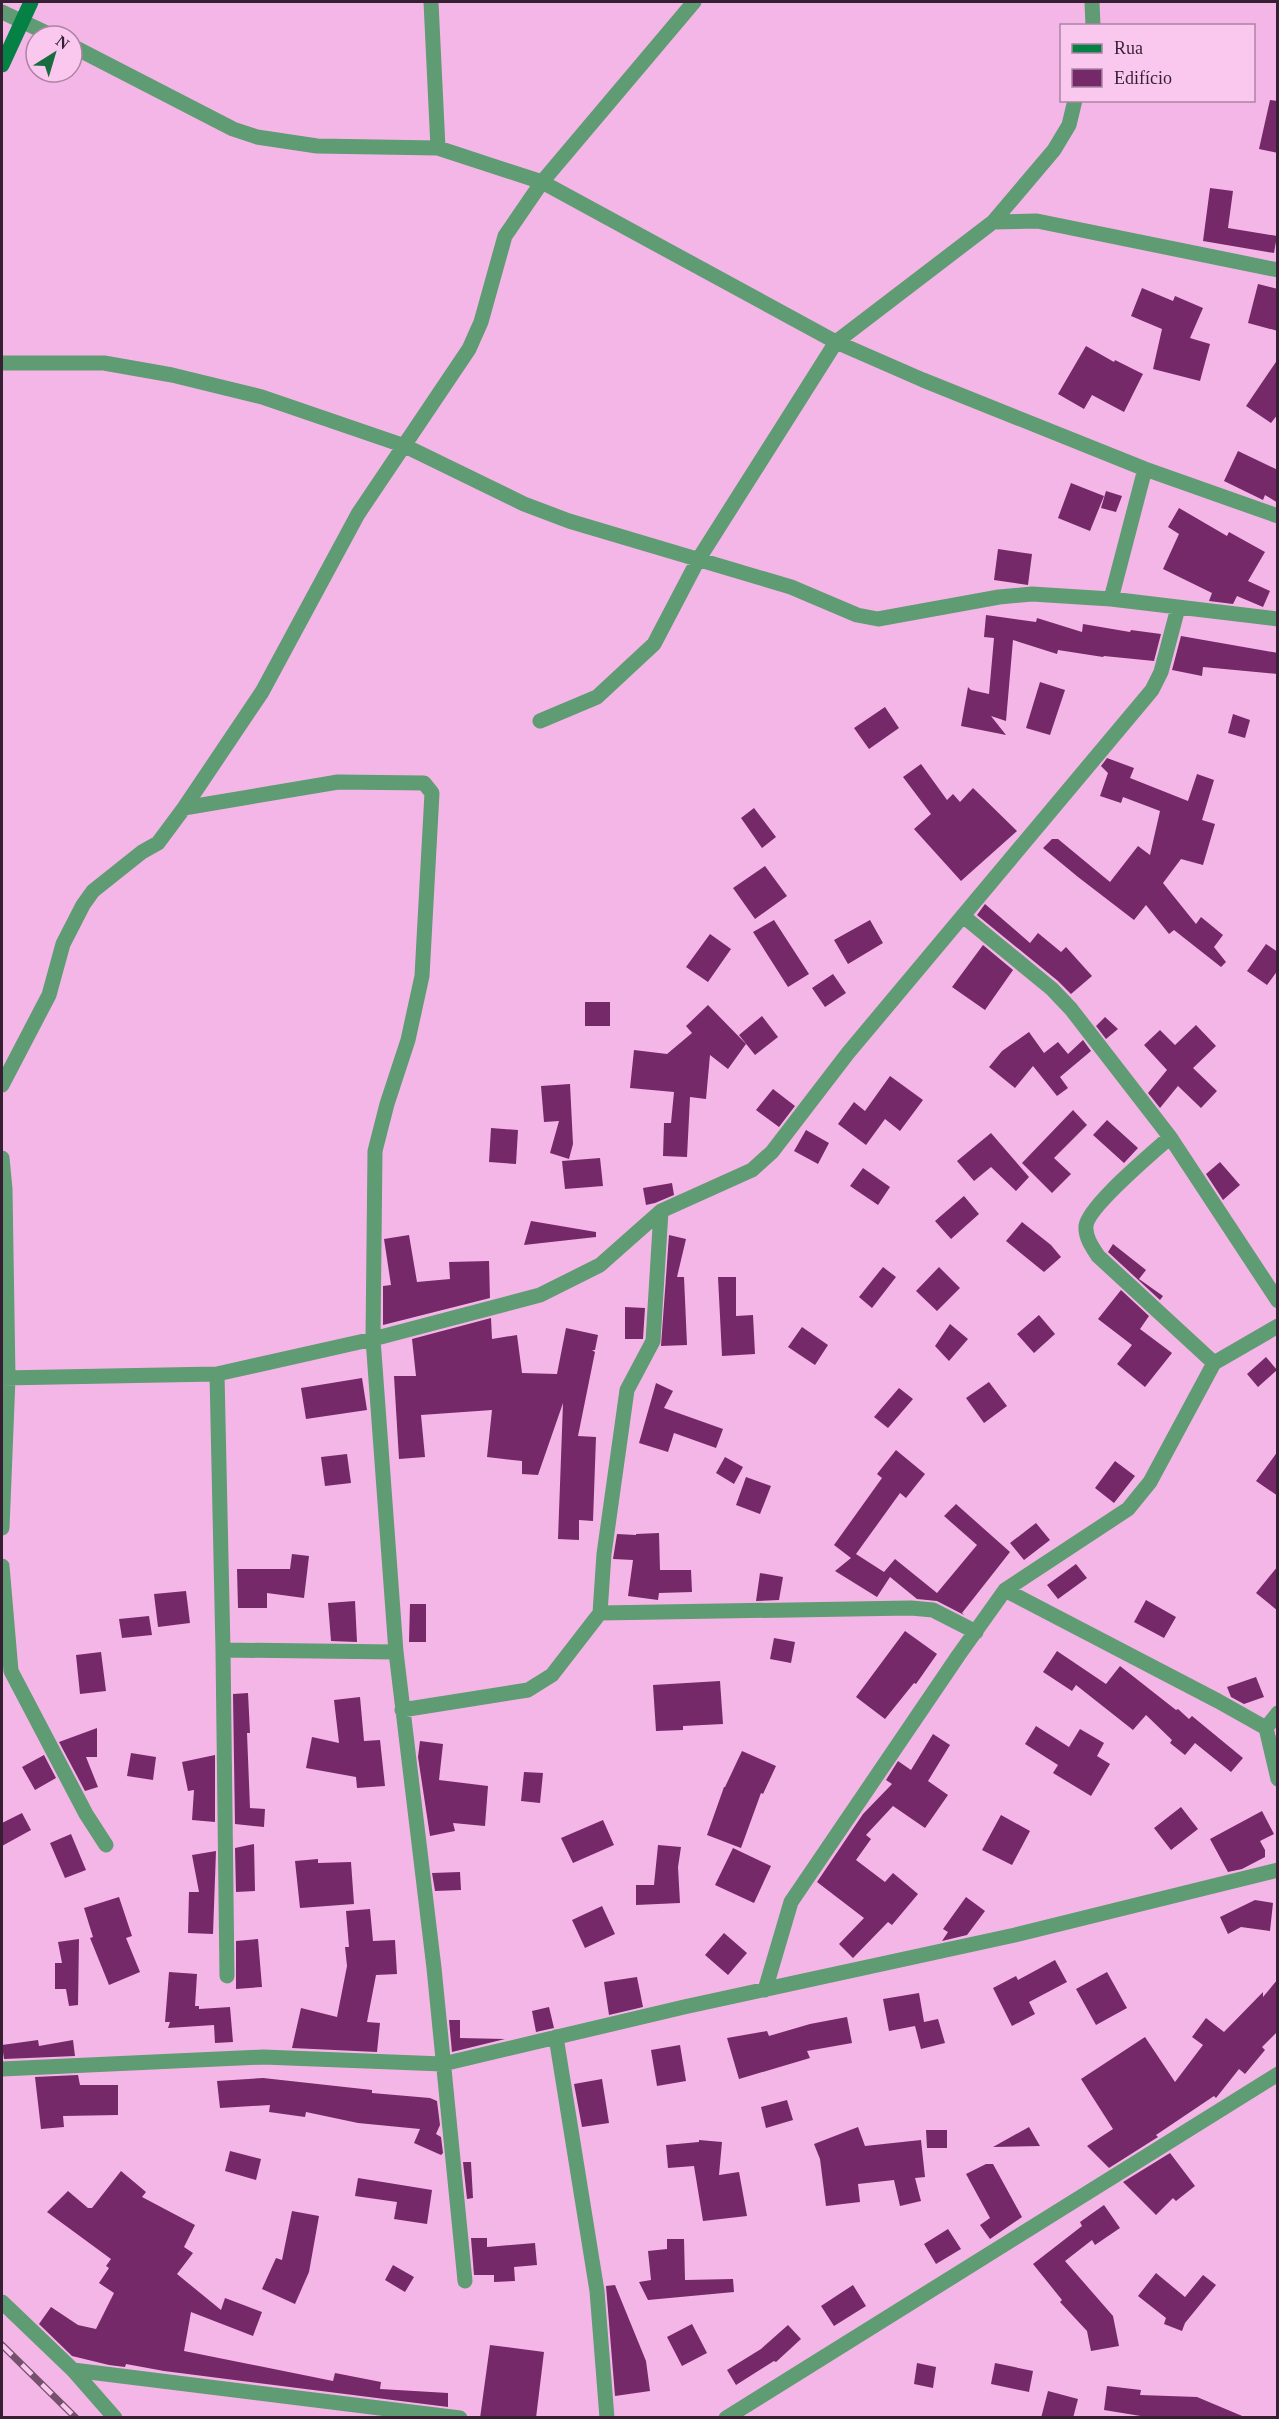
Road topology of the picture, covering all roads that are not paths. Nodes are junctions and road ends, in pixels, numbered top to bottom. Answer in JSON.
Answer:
{"nodes":[{"id":1,"x":31,"y":2,"type":"edge"},
{"id":2,"x":431,"y":2,"type":"edge"},
{"id":3,"x":694,"y":2,"type":"edge"},
{"id":4,"x":1092,"y":2,"type":"edge"},
{"id":5,"x":2,"y":12,"type":"edge"},
{"id":6,"x":22,"y":20,"type":"junction"},
{"id":7,"x":30,"y":24,"type":"edge"},
{"id":8,"x":1093,"y":24,"type":"edge"},
{"id":9,"x":84,"y":52,"type":"edge"},
{"id":10,"x":2,"y":65,"type":"edge"},
{"id":11,"x":1075,"y":102,"type":"edge"},
{"id":12,"x":438,"y":148,"type":"junction"},
{"id":13,"x":542,"y":182,"type":"junction"},
{"id":14,"x":993,"y":222,"type":"junction"},
{"id":15,"x":1278,"y":270,"type":"edge"},
{"id":16,"x":836,"y":342,"type":"junction"},
{"id":17,"x":2,"y":363,"type":"edge"},
{"id":18,"x":405,"y":446,"type":"junction"},
{"id":19,"x":1145,"y":469,"type":"junction"},
{"id":20,"x":1278,"y":516,"type":"edge"},
{"id":21,"x":698,"y":560,"type":"junction"},
{"id":22,"x":1111,"y":599,"type":"junction"},
{"id":23,"x":1178,"y":608,"type":"junction"},
{"id":24,"x":1278,"y":619,"type":"edge"},
{"id":25,"x":540,"y":721,"type":"dead end"},
{"id":26,"x":184,"y":808,"type":"junction"},
{"id":27,"x":963,"y":916,"type":"junction"},
{"id":28,"x":2,"y":1085,"type":"edge"},
{"id":29,"x":1170,"y":1137,"type":"junction"},
{"id":30,"x":2,"y":1158,"type":"edge"},
{"id":31,"x":661,"y":1211,"type":"junction"},
{"id":32,"x":1278,"y":1301,"type":"edge"},
{"id":33,"x":1278,"y":1326,"type":"edge"},
{"id":34,"x":373,"y":1339,"type":"junction"},
{"id":35,"x":1214,"y":1363,"type":"junction"},
{"id":36,"x":217,"y":1374,"type":"junction"},
{"id":37,"x":5,"y":1378,"type":"edge"},
{"id":38,"x":2,"y":1528,"type":"edge"},
{"id":39,"x":2,"y":1566,"type":"edge"},
{"id":40,"x":1005,"y":1590,"type":"junction"},
{"id":41,"x":600,"y":1613,"type":"junction"},
{"id":42,"x":976,"y":1632,"type":"junction"},
{"id":43,"x":223,"y":1650,"type":"junction"},
{"id":44,"x":396,"y":1652,"type":"junction"},
{"id":45,"x":6,"y":1672,"type":"edge"},
{"id":46,"x":402,"y":1710,"type":"junction"},
{"id":47,"x":1278,"y":1713,"type":"edge"},
{"id":48,"x":1266,"y":1728,"type":"junction"},
{"id":49,"x":1278,"y":1779,"type":"edge"},
{"id":50,"x":106,"y":1845,"type":"dead end"},
{"id":51,"x":1278,"y":1870,"type":"edge"},
{"id":52,"x":226,"y":1976,"type":"dead end"},
{"id":53,"x":765,"y":1990,"type":"junction"},
{"id":54,"x":556,"y":2037,"type":"junction"},
{"id":55,"x":443,"y":2064,"type":"junction"},
{"id":56,"x":2,"y":2069,"type":"edge"},
{"id":57,"x":1278,"y":2074,"type":"edge"},
{"id":58,"x":465,"y":2281,"type":"dead end"},
{"id":59,"x":2,"y":2302,"type":"edge"},
{"id":60,"x":73,"y":2370,"type":"junction"},
{"id":61,"x":115,"y":2418,"type":"edge"},
{"id":62,"x":460,"y":2418,"type":"edge"},
{"id":63,"x":607,"y":2418,"type":"edge"},
{"id":64,"x":726,"y":2418,"type":"edge"}],
"edges":[{"from":1,"to":6,"type":"street"},
{"from":2,"to":12,"type":"street"},
{"from":3,"to":13,"type":"street"},
{"from":4,"to":8,"type":"street"},
{"from":5,"to":6,"type":"street"},
{"from":6,"to":7,"type":"street"},
{"from":6,"to":10,"type":"street"},
{"from":9,"to":12,"type":"street"},
{"from":11,"to":14,"type":"street"},
{"from":12,"to":13,"type":"street"},
{"from":13,"to":16,"type":"street"},
{"from":13,"to":18,"type":"street"},
{"from":14,"to":15,"type":"street"},
{"from":14,"to":16,"type":"street"},
{"from":16,"to":19,"type":"street"},
{"from":16,"to":21,"type":"street"},
{"from":17,"to":18,"type":"street"},
{"from":18,"to":21,"type":"street"},
{"from":18,"to":26,"type":"street"},
{"from":19,"to":20,"type":"street"},
{"from":19,"to":22,"type":"street"},
{"from":21,"to":22,"type":"street"},
{"from":21,"to":25,"type":"street"},
{"from":22,"to":23,"type":"street"},
{"from":23,"to":24,"type":"street"},
{"from":23,"to":27,"type":"street"},
{"from":26,"to":28,"type":"street"},
{"from":26,"to":34,"type":"street"},
{"from":27,"to":29,"type":"street"},
{"from":27,"to":31,"type":"street"},
{"from":29,"to":32,"type":"street"},
{"from":29,"to":35,"type":"street"},
{"from":30,"to":37,"type":"street"},
{"from":31,"to":34,"type":"street"},
{"from":31,"to":41,"type":"street"},
{"from":33,"to":35,"type":"street"},
{"from":34,"to":36,"type":"street"},
{"from":34,"to":44,"type":"street"},
{"from":35,"to":40,"type":"street"},
{"from":36,"to":37,"type":"street"},
{"from":36,"to":43,"type":"street"},
{"from":37,"to":38,"type":"street"},
{"from":39,"to":45,"type":"street"},
{"from":40,"to":42,"type":"street"},
{"from":40,"to":48,"type":"street"},
{"from":41,"to":42,"type":"street"},
{"from":41,"to":46,"type":"street"},
{"from":42,"to":53,"type":"street"},
{"from":43,"to":44,"type":"street"},
{"from":43,"to":52,"type":"street"},
{"from":44,"to":46,"type":"street"},
{"from":45,"to":50,"type":"street"},
{"from":46,"to":55,"type":"street"},
{"from":47,"to":48,"type":"street"},
{"from":48,"to":49,"type":"street"},
{"from":51,"to":53,"type":"street"},
{"from":53,"to":54,"type":"street"},
{"from":54,"to":55,"type":"street"},
{"from":54,"to":63,"type":"street"},
{"from":55,"to":56,"type":"street"},
{"from":55,"to":58,"type":"street"},
{"from":57,"to":64,"type":"street"},
{"from":59,"to":60,"type":"street"},
{"from":60,"to":61,"type":"street"},
{"from":60,"to":62,"type":"street"}]}
